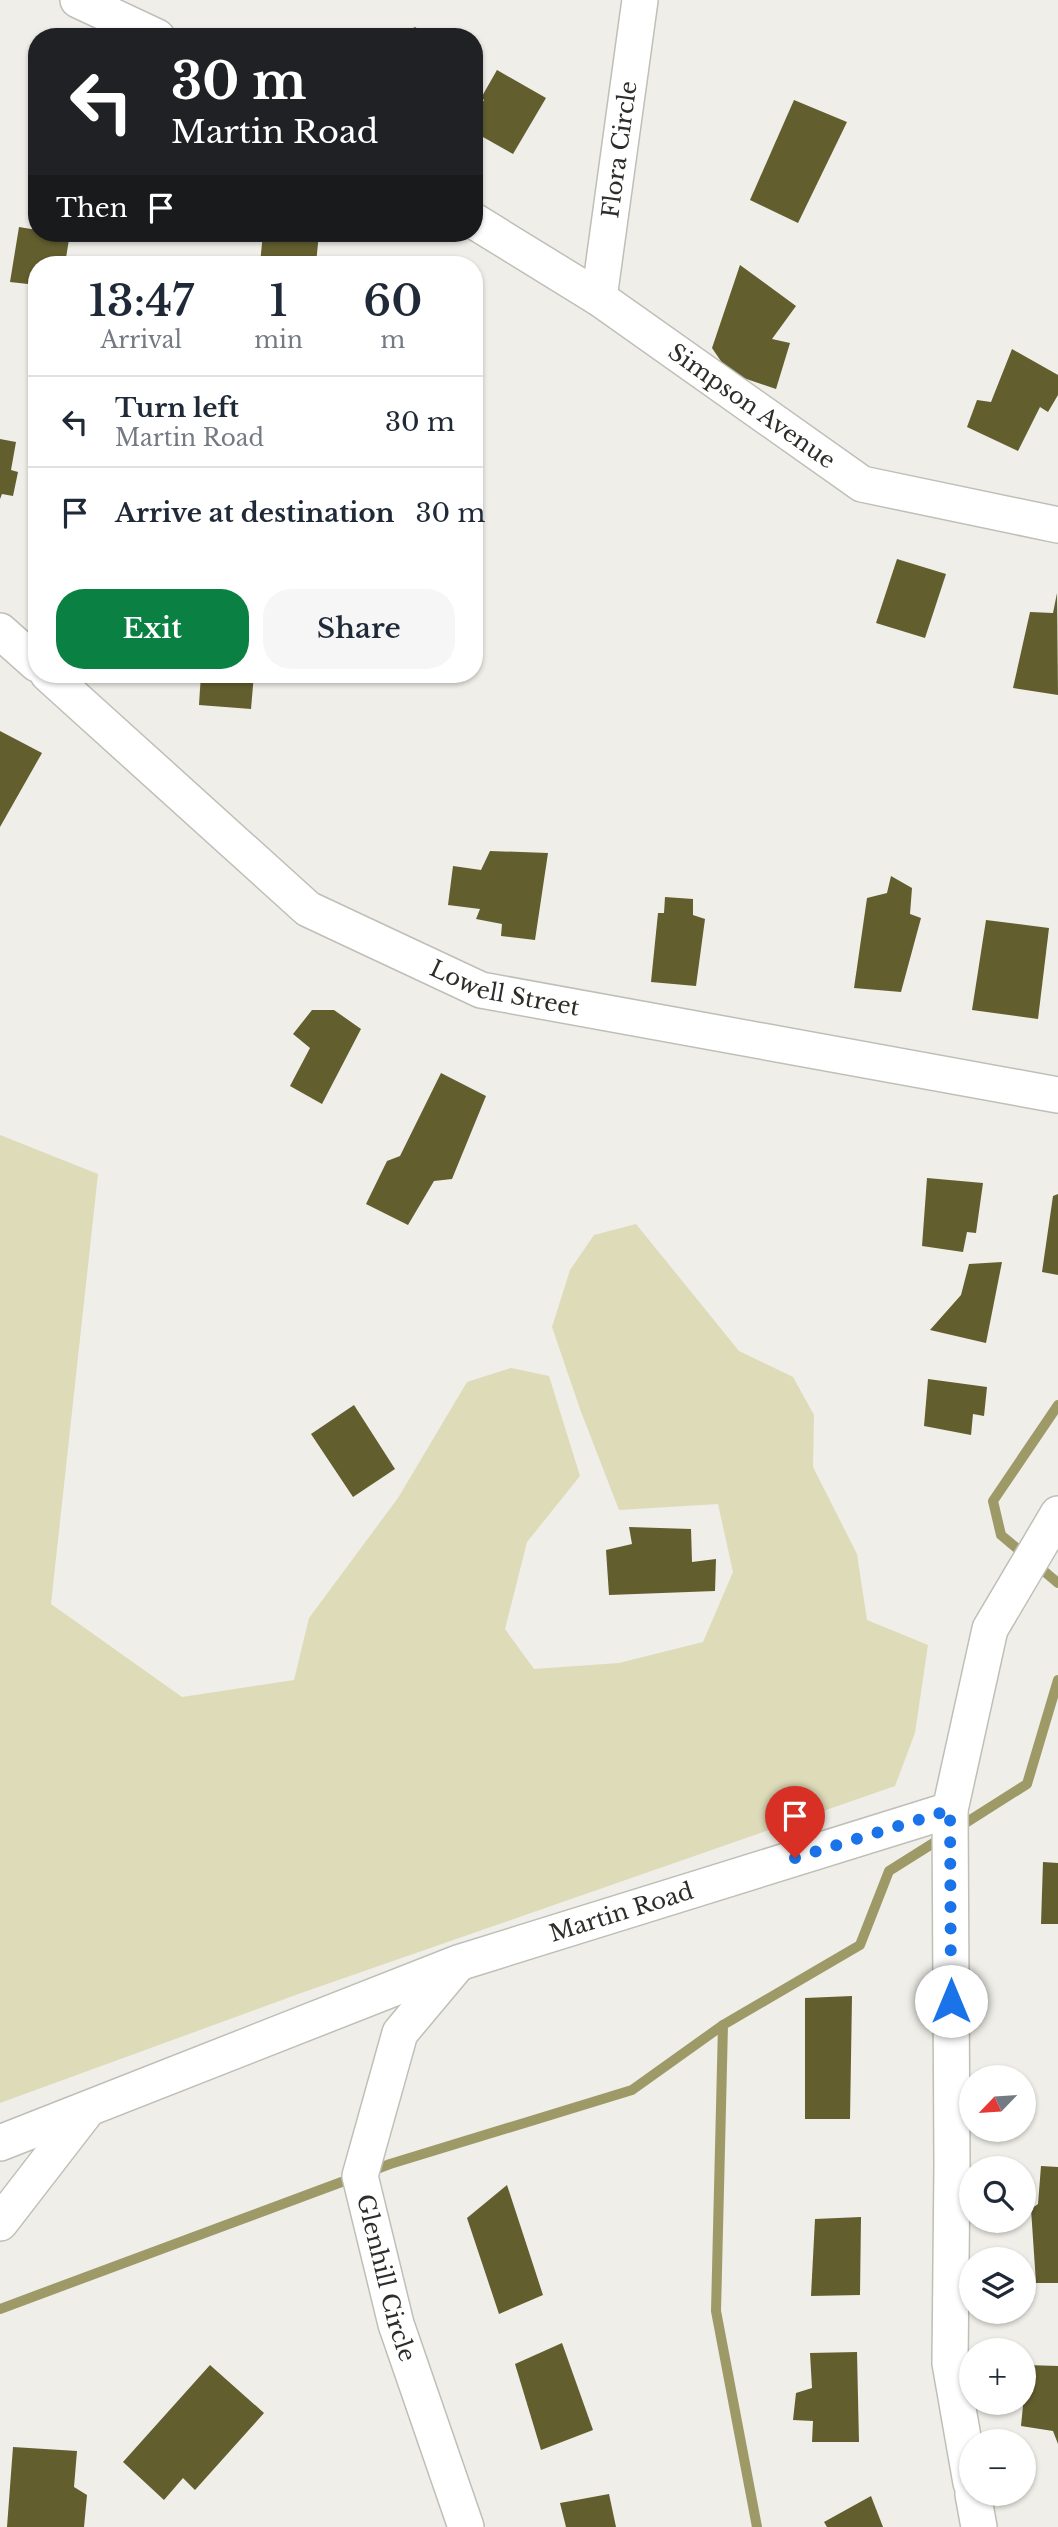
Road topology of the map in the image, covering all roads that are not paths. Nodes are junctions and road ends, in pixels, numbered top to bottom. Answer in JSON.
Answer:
{"nodes":[{"id":1,"x":78,"y":0,"type":"edge"},
{"id":2,"x":640,"y":0,"type":"edge"},
{"id":3,"x":138,"y":28,"type":"edge"},
{"id":4,"x":483,"y":227,"type":"edge"},
{"id":5,"x":599,"y":298,"type":"junction"},
{"id":6,"x":1058,"y":525,"type":"edge"},
{"id":7,"x":0,"y":631,"type":"edge"},
{"id":8,"x":28,"y":656,"type":"edge"},
{"id":9,"x":58,"y":683,"type":"edge"},
{"id":10,"x":1058,"y":1095,"type":"edge"},
{"id":11,"x":1058,"y":1514,"type":"edge"},
{"id":12,"x":950,"y":1810,"type":"junction"},
{"id":13,"x":458,"y":1963,"type":"junction"},
{"id":14,"x":88,"y":2109,"type":"junction"},
{"id":15,"x":0,"y":2143,"type":"edge"},
{"id":16,"x":0,"y":2223,"type":"edge"},
{"id":17,"x":962,"y":2429,"type":"edge"},
{"id":18,"x":975,"y":2506,"type":"edge"},
{"id":19,"x":467,"y":2527,"type":"edge"},
{"id":20,"x":979,"y":2527,"type":"edge"}],
"edges":[{"from":1,"to":3,"type":"street"},
{"from":2,"to":5,"type":"street","name":"Flora Circle"},
{"from":4,"to":5,"type":"street","name":"Simpson Avenue"},
{"from":5,"to":6,"type":"street","name":"Simpson Avenue"},
{"from":7,"to":8,"type":"street"},
{"from":9,"to":10,"type":"street","name":"Lowell Street"},
{"from":11,"to":12,"type":"street"},
{"from":12,"to":13,"type":"street","name":"Martin Road"},
{"from":12,"to":17,"type":"street"},
{"from":13,"to":14,"type":"street","name":"Martin Road"},
{"from":13,"to":19,"type":"street","name":"Glenhill Circle"},
{"from":14,"to":15,"type":"street","name":"Martin Road"},
{"from":14,"to":16,"type":"street"},
{"from":18,"to":20,"type":"street"}]}
